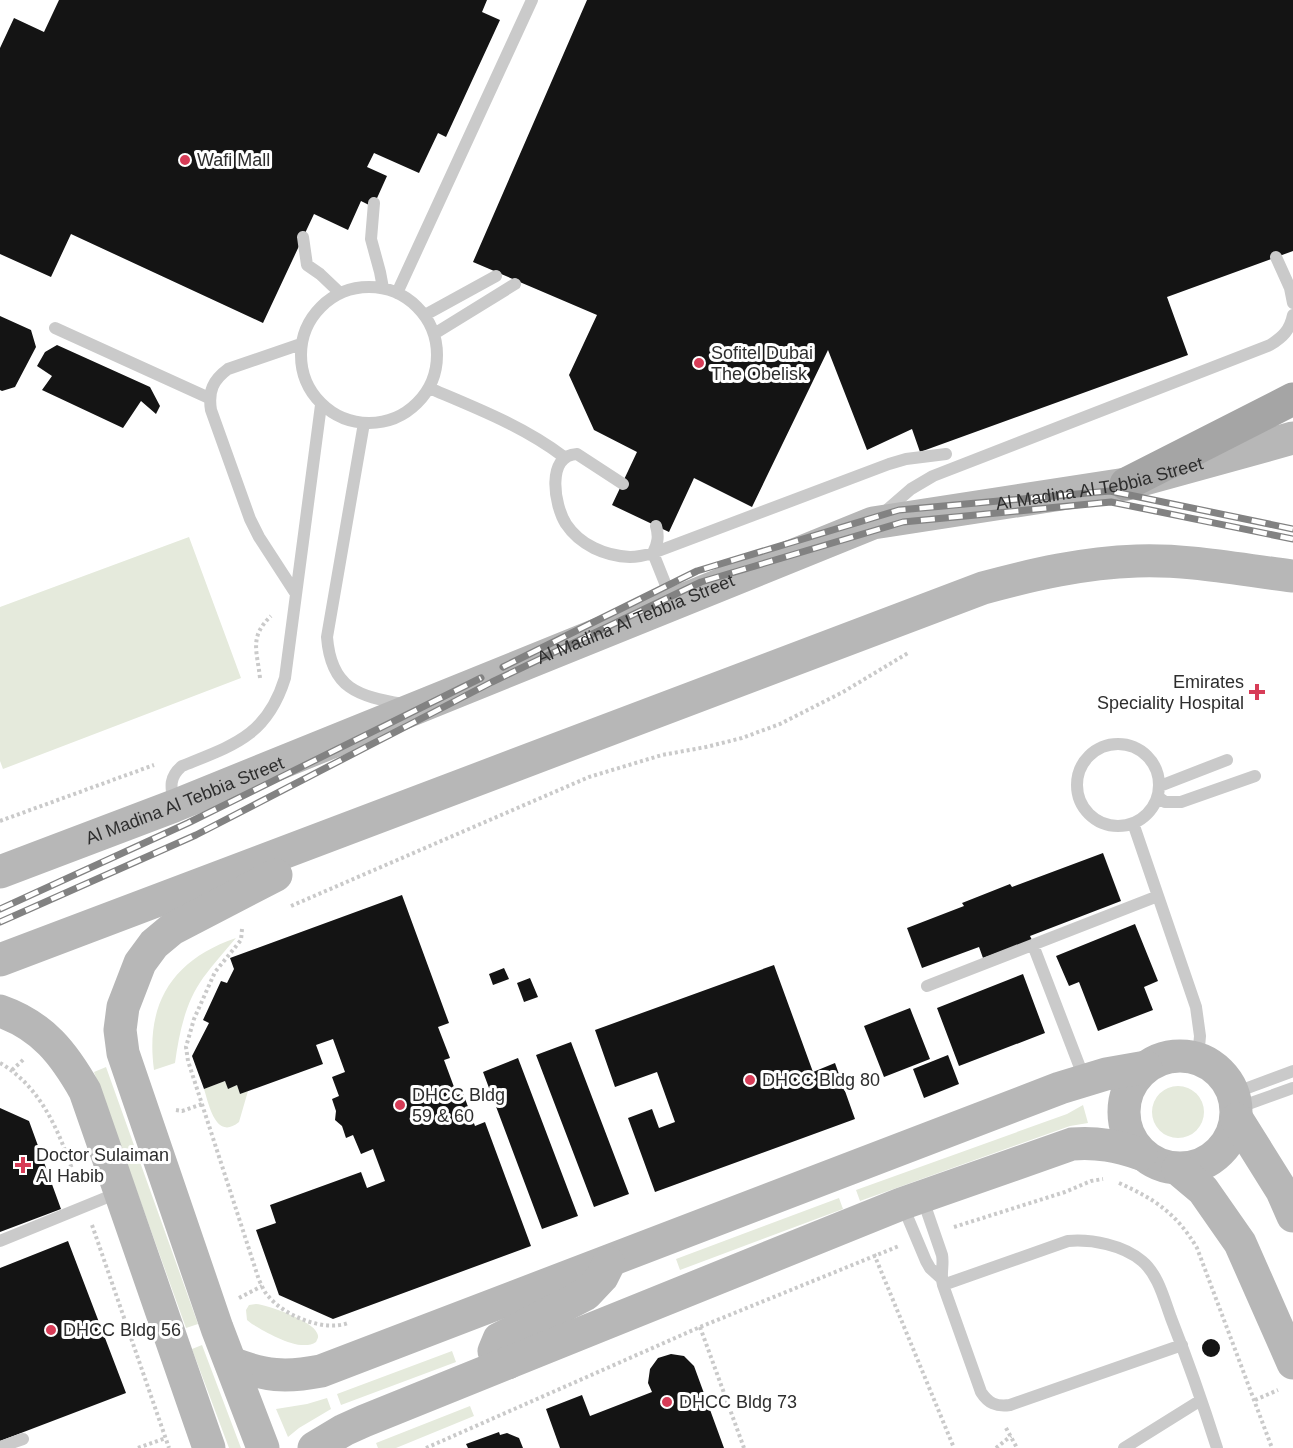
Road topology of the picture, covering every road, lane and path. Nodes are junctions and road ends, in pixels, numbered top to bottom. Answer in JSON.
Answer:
{"nodes":[{"id":1,"x":532,"y":0,"type":"edge"},
{"id":2,"x":374,"y":203,"type":"dead end"},
{"id":3,"x":303,"y":237,"type":"dead end"},
{"id":4,"x":1276,"y":257,"type":"dead end"},
{"id":5,"x":496,"y":276,"type":"dead end"},
{"id":6,"x":515,"y":284,"type":"dead end"},
{"id":7,"x":383,"y":288,"type":"junction"},
{"id":8,"x":398,"y":292,"type":"junction"},
{"id":9,"x":340,"y":293,"type":"junction"},
{"id":10,"x":1293,"y":303,"type":"edge"},
{"id":11,"x":425,"y":315,"type":"junction"},
{"id":12,"x":1293,"y":315,"type":"edge"},
{"id":13,"x":55,"y":328,"type":"dead end"},
{"id":14,"x":434,"y":334,"type":"junction"},
{"id":15,"x":301,"y":344,"type":"junction"},
{"id":16,"x":429,"y":388,"type":"junction"},
{"id":17,"x":209,"y":398,"type":"junction"},
{"id":18,"x":1293,"y":399,"type":"edge"},
{"id":19,"x":321,"y":405,"type":"junction"},
{"id":20,"x":364,"y":423,"type":"junction"},
{"id":21,"x":1293,"y":438,"type":"edge"},
{"id":22,"x":946,"y":454,"type":"dead end"},
{"id":23,"x":564,"y":457,"type":"junction"},
{"id":24,"x":623,"y":484,"type":"dead end"},
{"id":25,"x":1126,"y":484,"type":"junction"},
{"id":26,"x":873,"y":523,"type":"junction"},
{"id":27,"x":656,"y":526,"type":"dead end"},
{"id":28,"x":653,"y":553,"type":"junction"},
{"id":29,"x":1293,"y":576,"type":"edge"},
{"id":30,"x":296,"y":594,"type":"junction"},
{"id":31,"x":674,"y":604,"type":"junction"},
{"id":32,"x":294,"y":608,"type":"junction"},
{"id":33,"x":916,"y":648,"type":"dead end"},
{"id":34,"x":261,"y":687,"type":"dead end"},
{"id":35,"x":422,"y":707,"type":"junction"},
{"id":36,"x":1227,"y":760,"type":"dead end"},
{"id":37,"x":155,"y":764,"type":"dead end"},
{"id":38,"x":1255,"y":776,"type":"dead end"},
{"id":39,"x":1159,"y":792,"type":"junction"},
{"id":40,"x":174,"y":806,"type":"junction"},
{"id":41,"x":0,"y":821,"type":"edge"},
{"id":42,"x":1133,"y":823,"type":"junction"},
{"id":43,"x":341,"y":830,"type":"junction"},
{"id":44,"x":0,"y":872,"type":"edge"},
{"id":45,"x":1158,"y":896,"type":"junction"},
{"id":46,"x":286,"y":907,"type":"dead end"},
{"id":47,"x":241,"y":923,"type":"dead end"},
{"id":48,"x":1033,"y":945,"type":"junction"},
{"id":49,"x":0,"y":960,"type":"edge"},
{"id":50,"x":927,"y":986,"type":"dead end"},
{"id":51,"x":0,"y":1011,"type":"edge"},
{"id":52,"x":1198,"y":1058,"type":"junction"},
{"id":53,"x":0,"y":1063,"type":"edge"},
{"id":54,"x":1146,"y":1067,"type":"junction"},
{"id":55,"x":1293,"y":1071,"type":"edge"},
{"id":56,"x":1084,"y":1080,"type":"junction"},
{"id":57,"x":1293,"y":1088,"type":"edge"},
{"id":58,"x":202,"y":1104,"type":"junction"},
{"id":59,"x":1236,"y":1107,"type":"junction"},
{"id":60,"x":171,"y":1110,"type":"dead end"},
{"id":61,"x":1141,"y":1154,"type":"junction"},
{"id":62,"x":1178,"y":1169,"type":"junction"},
{"id":63,"x":121,"y":1191,"type":"junction"},
{"id":64,"x":911,"y":1200,"type":"junction"},
{"id":65,"x":85,"y":1206,"type":"junction"},
{"id":66,"x":1293,"y":1216,"type":"edge"},
{"id":67,"x":860,"y":1221,"type":"junction"},
{"id":68,"x":0,"y":1241,"type":"edge"},
{"id":69,"x":610,"y":1261,"type":"junction"},
{"id":70,"x":942,"y":1282,"type":"junction"},
{"id":71,"x":262,"y":1287,"type":"junction"},
{"id":72,"x":237,"y":1298,"type":"dead end"},
{"id":73,"x":355,"y":1321,"type":"dead end"},
{"id":74,"x":1182,"y":1345,"type":"junction"},
{"id":75,"x":231,"y":1363,"type":"junction"},
{"id":76,"x":508,"y":1363,"type":"junction"},
{"id":77,"x":1288,"y":1376,"type":"edge"},
{"id":78,"x":1201,"y":1400,"type":"junction"},
{"id":79,"x":1254,"y":1400,"type":"dead end"},
{"id":80,"x":1011,"y":1436,"type":"dead end"},
{"id":81,"x":166,"y":1438,"type":"junction"},
{"id":82,"x":23,"y":1439,"type":"dead end"},
{"id":83,"x":0,"y":1447,"type":"edge"},
{"id":84,"x":138,"y":1448,"type":"edge"},
{"id":85,"x":169,"y":1448,"type":"edge"},
{"id":86,"x":209,"y":1448,"type":"edge"},
{"id":87,"x":263,"y":1448,"type":"edge"},
{"id":88,"x":314,"y":1448,"type":"edge"},
{"id":89,"x":426,"y":1448,"type":"edge"},
{"id":90,"x":744,"y":1448,"type":"edge"},
{"id":91,"x":954,"y":1448,"type":"edge"},
{"id":92,"x":996,"y":1448,"type":"edge"},
{"id":93,"x":1124,"y":1448,"type":"edge"},
{"id":94,"x":1217,"y":1448,"type":"edge"}],
"edges":[{"from":1,"to":8,"type":"lane"},
{"from":2,"to":7,"type":"lane"},
{"from":3,"to":9,"type":"lane"},
{"from":4,"to":10,"type":"lane"},
{"from":5,"to":11,"type":"lane"},
{"from":6,"to":14,"type":"lane"},
{"from":7,"to":8,"type":"lane"},
{"from":7,"to":9,"type":"lane"},
{"from":8,"to":11,"type":"lane"},
{"from":9,"to":15,"type":"lane"},
{"from":11,"to":14,"type":"lane"},
{"from":12,"to":26,"type":"lane"},
{"from":13,"to":17,"type":"lane"},
{"from":14,"to":16,"type":"lane"},
{"from":15,"to":17,"type":"lane"},
{"from":15,"to":19,"type":"lane"},
{"from":16,"to":20,"type":"lane"},
{"from":16,"to":23,"type":"lane"},
{"from":17,"to":30,"type":"lane"},
{"from":18,"to":25,"type":"main road"},
{"from":19,"to":20,"type":"lane"},
{"from":19,"to":30,"type":"lane"},
{"from":20,"to":35,"type":"lane"},
{"from":21,"to":25,"type":"street","name":"Al Madina Al Tebbia Street"},
{"from":22,"to":28,"type":"lane"},
{"from":23,"to":24,"type":"lane"},
{"from":23,"to":28,"type":"lane"},
{"from":25,"to":26,"type":"street","name":"Al Madina Al Tebbia Street"},
{"from":26,"to":31,"type":"street","name":"Al Madina Al Tebbia Street"},
{"from":27,"to":28,"type":"lane"},
{"from":28,"to":31,"type":"lane"},
{"from":29,"to":43,"type":"street"},
{"from":30,"to":32,"type":"lane"},
{"from":31,"to":35,"type":"street","name":"Al Madina Al Tebbia Street"},
{"from":32,"to":34,"type":"path"},
{"from":32,"to":40,"type":"lane"},
{"from":33,"to":46,"type":"path"},
{"from":35,"to":40,"type":"street","name":"Al Madina Al Tebbia Street"},
{"from":36,"to":39,"type":"lane"},
{"from":37,"to":41,"type":"path"},
{"from":38,"to":39,"type":"lane"},
{"from":39,"to":42,"type":"lane"},
{"from":39,"to":42,"type":"lane"},
{"from":40,"to":44,"type":"street","name":"Al Madina Al Tebbia Street"},
{"from":42,"to":45,"type":"lane"},
{"from":43,"to":49,"type":"street"},
{"from":43,"to":75,"type":"street"},
{"from":45,"to":48,"type":"lane"},
{"from":45,"to":52,"type":"lane"},
{"from":47,"to":58,"type":"path"},
{"from":48,"to":50,"type":"lane"},
{"from":48,"to":56,"type":"lane"},
{"from":51,"to":63,"type":"street"},
{"from":52,"to":54,"type":"street"},
{"from":52,"to":59,"type":"street"},
{"from":53,"to":65,"type":"path"},
{"from":54,"to":56,"type":"street"},
{"from":54,"to":61,"type":"street"},
{"from":55,"to":59,"type":"lane"},
{"from":56,"to":69,"type":"street"},
{"from":57,"to":59,"type":"lane"},
{"from":58,"to":60,"type":"path"},
{"from":58,"to":71,"type":"path"},
{"from":59,"to":62,"type":"street"},
{"from":59,"to":66,"type":"street"},
{"from":61,"to":62,"type":"street"},
{"from":61,"to":64,"type":"street"},
{"from":62,"to":77,"type":"street"},
{"from":63,"to":65,"type":"lane"},
{"from":63,"to":86,"type":"street"},
{"from":64,"to":67,"type":"street"},
{"from":64,"to":70,"type":"lane"},
{"from":64,"to":70,"type":"lane"},
{"from":65,"to":68,"type":"lane"},
{"from":65,"to":81,"type":"path"},
{"from":67,"to":76,"type":"street"},
{"from":67,"to":91,"type":"path"},
{"from":69,"to":75,"type":"street"},
{"from":69,"to":76,"type":"street"},
{"from":70,"to":74,"type":"lane"},
{"from":70,"to":74,"type":"lane"},
{"from":71,"to":72,"type":"path"},
{"from":71,"to":73,"type":"path"},
{"from":74,"to":78,"type":"lane"},
{"from":75,"to":87,"type":"street"},
{"from":76,"to":88,"type":"street"},
{"from":77,"to":79,"type":"path"},
{"from":78,"to":93,"type":"lane"},
{"from":78,"to":94,"type":"lane"},
{"from":80,"to":92,"type":"path"},
{"from":81,"to":84,"type":"path"},
{"from":81,"to":85,"type":"path"},
{"from":82,"to":83,"type":"lane"},
{"from":89,"to":90,"type":"path"}]}
